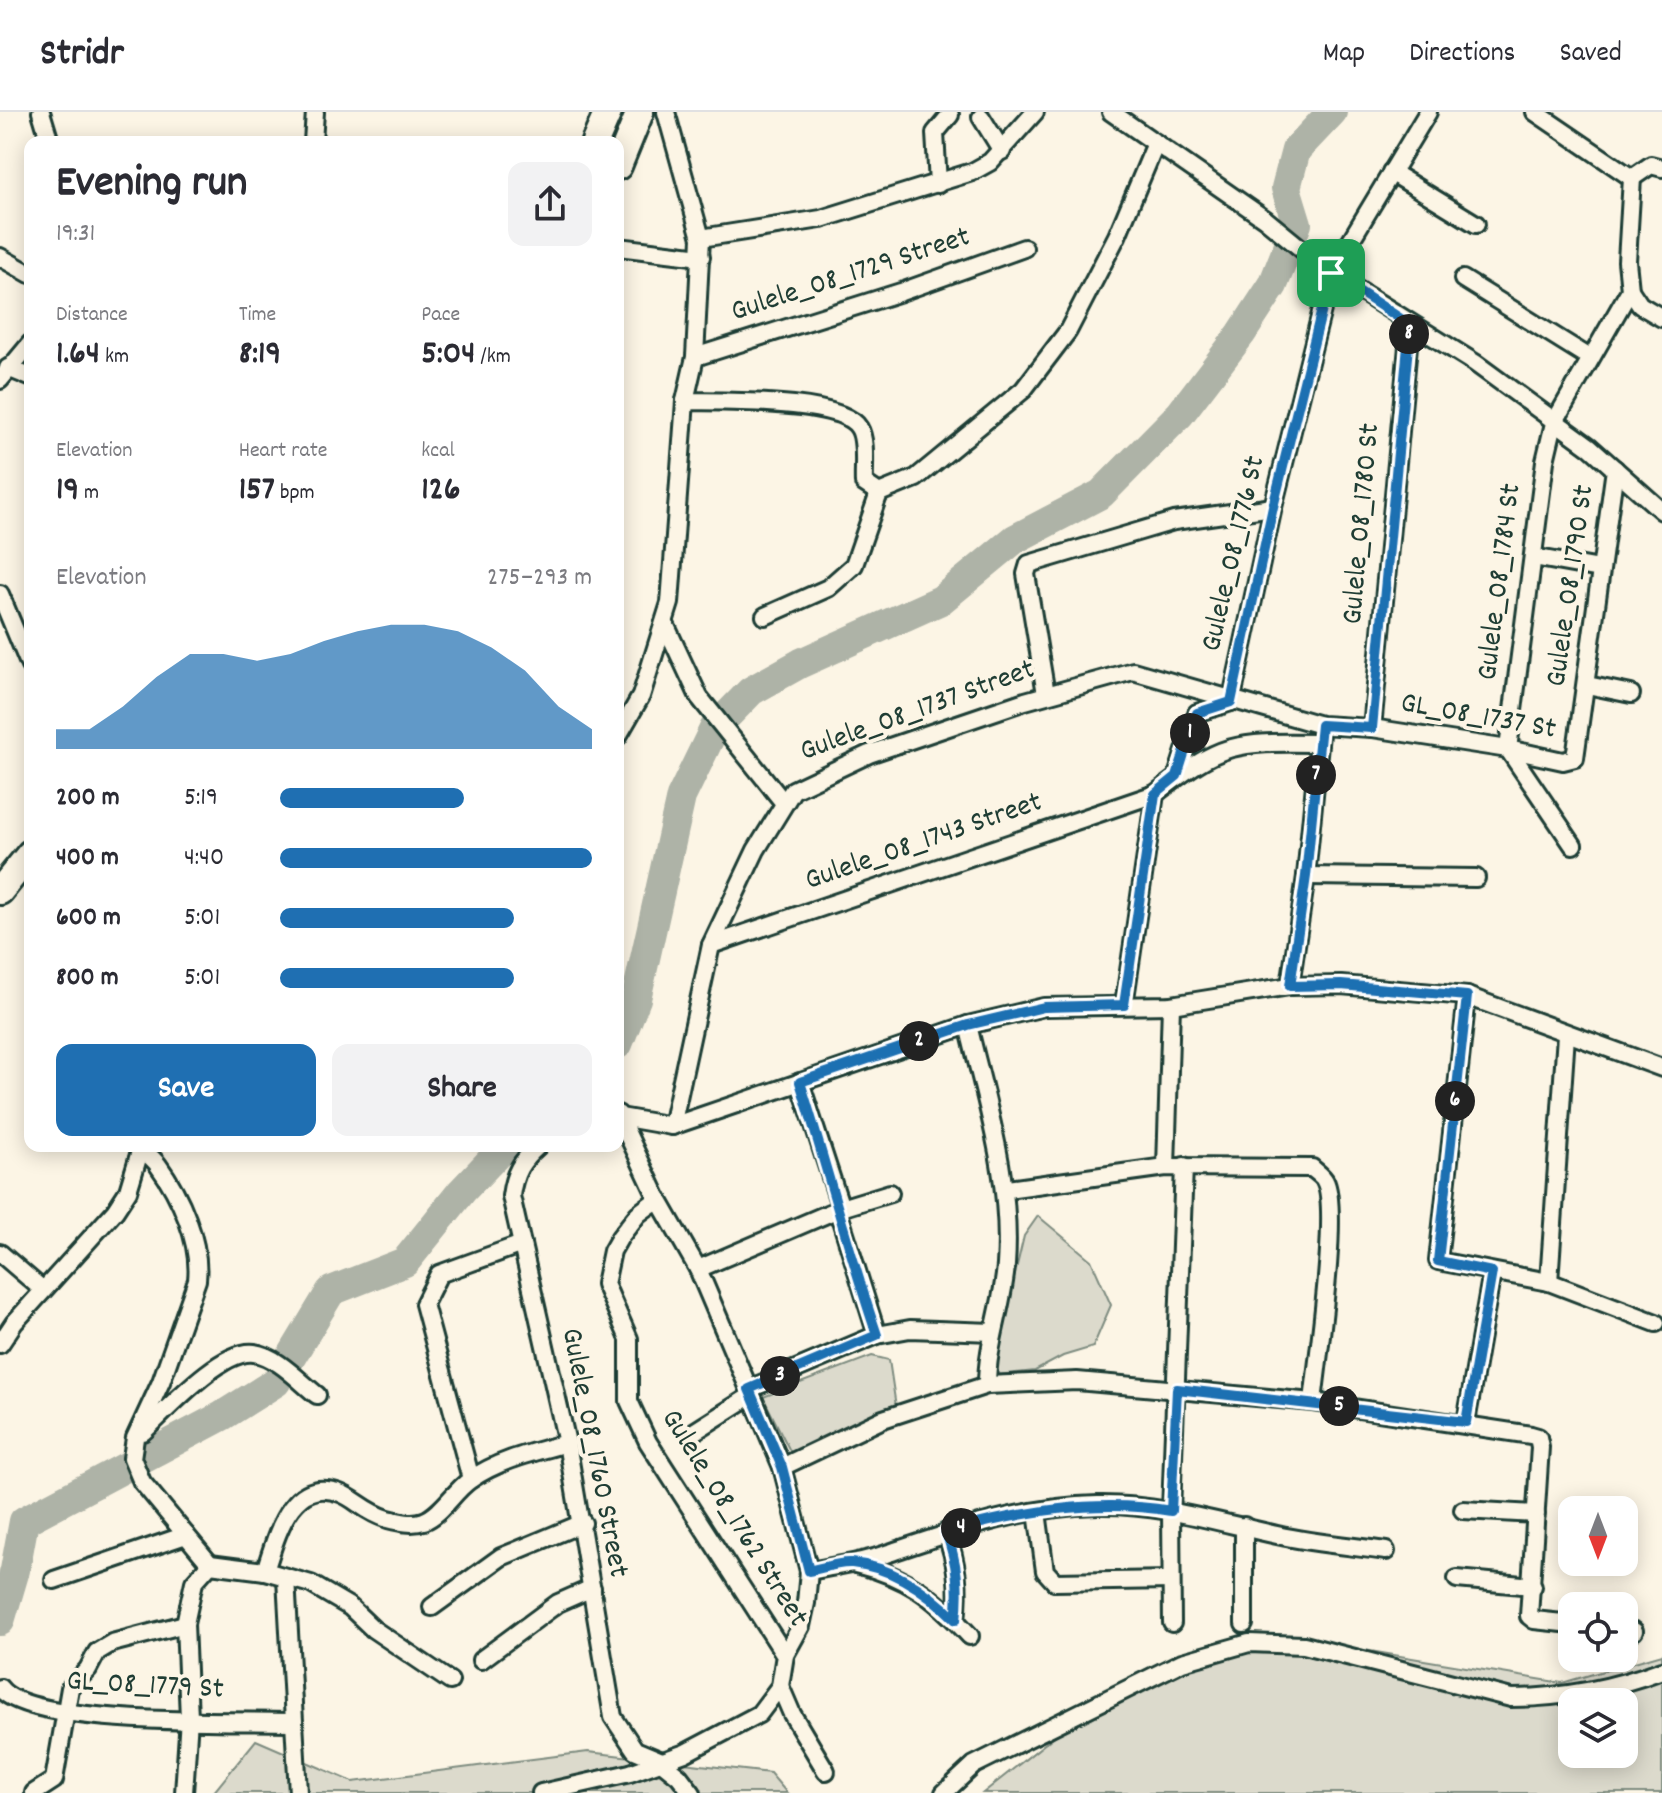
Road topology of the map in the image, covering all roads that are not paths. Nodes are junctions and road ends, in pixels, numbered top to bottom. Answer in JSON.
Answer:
{"nodes":[{"id":1,"x":41,"y":112,"type":"edge"},
{"id":2,"x":315,"y":112,"type":"edge"},
{"id":3,"x":608,"y":112,"type":"edge"},
{"id":4,"x":640,"y":112,"type":"edge"},
{"id":5,"x":666,"y":112,"type":"edge"},
{"id":6,"x":1035,"y":112,"type":"edge"},
{"id":7,"x":1111,"y":112,"type":"edge"},
{"id":8,"x":1428,"y":112,"type":"edge"},
{"id":9,"x":1537,"y":112,"type":"edge"},
{"id":10,"x":950,"y":115,"type":"dead end"},
{"id":11,"x":981,"y":117,"type":"dead end"},
{"id":12,"x":48,"y":136,"type":"edge"},
{"id":13,"x":313,"y":136,"type":"edge"},
{"id":14,"x":598,"y":136,"type":"edge"},
{"id":15,"x":1156,"y":143,"type":"junction"},
{"id":16,"x":624,"y":151,"type":"edge"},
{"id":17,"x":1002,"y":151,"type":"junction"},
{"id":18,"x":1662,"y":168,"type":"edge"},
{"id":19,"x":1391,"y":172,"type":"junction"},
{"id":20,"x":1632,"y":178,"type":"junction"},
{"id":21,"x":938,"y":184,"type":"junction"},
{"id":22,"x":1476,"y":224,"type":"dead end"},
{"id":23,"x":701,"y":238,"type":"junction"},
{"id":24,"x":624,"y":248,"type":"edge"},
{"id":25,"x":1024,"y":248,"type":"dead end"},
{"id":26,"x":0,"y":257,"type":"edge"},
{"id":27,"x":701,"y":257,"type":"junction"},
{"id":28,"x":24,"y":271,"type":"edge"},
{"id":29,"x":1331,"y":273,"type":"junction"},
{"id":30,"x":1463,"y":279,"type":"dead end"},
{"id":31,"x":1630,"y":290,"type":"junction"},
{"id":32,"x":1662,"y":318,"type":"edge"},
{"id":33,"x":1410,"y":325,"type":"junction"},
{"id":34,"x":24,"y":351,"type":"edge"},
{"id":35,"x":695,"y":357,"type":"junction"},
{"id":36,"x":1590,"y":358,"type":"junction"},
{"id":37,"x":4,"y":374,"type":"edge"},
{"id":38,"x":24,"y":376,"type":"edge"},
{"id":39,"x":685,"y":401,"type":"junction"},
{"id":40,"x":1554,"y":423,"type":"junction"},
{"id":41,"x":1615,"y":469,"type":"junction"},
{"id":42,"x":879,"y":493,"type":"junction"},
{"id":43,"x":1273,"y":507,"type":"junction"},
{"id":44,"x":1662,"y":511,"type":"edge"},
{"id":45,"x":1533,"y":557,"type":"junction"},
{"id":46,"x":1600,"y":569,"type":"junction"},
{"id":47,"x":0,"y":594,"type":"edge"},
{"id":48,"x":765,"y":616,"type":"dead end"},
{"id":49,"x":665,"y":624,"type":"junction"},
{"id":50,"x":24,"y":652,"type":"edge"},
{"id":51,"x":1587,"y":685,"type":"junction"},
{"id":52,"x":1046,"y":694,"type":"junction"},
{"id":53,"x":1631,"y":694,"type":"dead end"},
{"id":54,"x":1231,"y":702,"type":"junction"},
{"id":55,"x":1321,"y":725,"type":"junction"},
{"id":56,"x":624,"y":726,"type":"edge"},
{"id":57,"x":1372,"y":728,"type":"junction"},
{"id":58,"x":1319,"y":743,"type":"junction"},
{"id":59,"x":1508,"y":749,"type":"junction"},
{"id":60,"x":1575,"y":758,"type":"joint"},
{"id":61,"x":1177,"y":776,"type":"junction"},
{"id":62,"x":1155,"y":794,"type":"junction"},
{"id":63,"x":784,"y":803,"type":"junction"},
{"id":64,"x":1573,"y":845,"type":"dead end"},
{"id":65,"x":24,"y":863,"type":"edge"},
{"id":66,"x":1306,"y":876,"type":"junction"},
{"id":67,"x":1476,"y":878,"type":"dead end"},
{"id":68,"x":24,"y":882,"type":"edge"},
{"id":69,"x":2,"y":897,"type":"edge"},
{"id":70,"x":711,"y":945,"type":"junction"},
{"id":71,"x":1290,"y":986,"type":"junction"},
{"id":72,"x":1467,"y":996,"type":"junction"},
{"id":73,"x":1124,"y":1005,"type":"junction"},
{"id":74,"x":1171,"y":1005,"type":"junction"},
{"id":75,"x":968,"y":1025,"type":"junction"},
{"id":76,"x":1566,"y":1035,"type":"junction"},
{"id":77,"x":1662,"y":1068,"type":"edge"},
{"id":78,"x":800,"y":1082,"type":"junction"},
{"id":79,"x":624,"y":1117,"type":"edge"},
{"id":80,"x":672,"y":1126,"type":"junction"},
{"id":81,"x":624,"y":1127,"type":"edge"},
{"id":82,"x":140,"y":1152,"type":"edge"},
{"id":83,"x":146,"y":1152,"type":"edge"},
{"id":84,"x":531,"y":1152,"type":"edge"},
{"id":85,"x":1184,"y":1166,"type":"junction"},
{"id":86,"x":1166,"y":1167,"type":"junction"},
{"id":87,"x":1007,"y":1189,"type":"junction"},
{"id":88,"x":890,"y":1193,"type":"dead end"},
{"id":89,"x":658,"y":1199,"type":"junction"},
{"id":90,"x":841,"y":1208,"type":"junction"},
{"id":91,"x":522,"y":1244,"type":"junction"},
{"id":92,"x":0,"y":1253,"type":"edge"},
{"id":93,"x":698,"y":1269,"type":"junction"},
{"id":94,"x":1492,"y":1272,"type":"junction"},
{"id":95,"x":1549,"y":1282,"type":"junction"},
{"id":96,"x":43,"y":1290,"type":"junction"},
{"id":97,"x":1656,"y":1323,"type":"dead end"},
{"id":98,"x":993,"y":1332,"type":"junction"},
{"id":99,"x":877,"y":1335,"type":"junction"},
{"id":100,"x":0,"y":1344,"type":"edge"},
{"id":101,"x":987,"y":1385,"type":"junction"},
{"id":102,"x":1177,"y":1389,"type":"junction"},
{"id":103,"x":750,"y":1392,"type":"junction"},
{"id":104,"x":317,"y":1395,"type":"dead end"},
{"id":105,"x":1313,"y":1402,"type":"junction"},
{"id":106,"x":1466,"y":1422,"type":"junction"},
{"id":107,"x":689,"y":1435,"type":"dead end"},
{"id":108,"x":135,"y":1438,"type":"junction"},
{"id":109,"x":567,"y":1443,"type":"junction"},
{"id":110,"x":782,"y":1467,"type":"junction"},
{"id":111,"x":471,"y":1479,"type":"junction"},
{"id":112,"x":1463,"y":1510,"type":"dead end"},
{"id":113,"x":1171,"y":1511,"type":"junction"},
{"id":114,"x":1037,"y":1512,"type":"junction"},
{"id":115,"x":1536,"y":1514,"type":"junction"},
{"id":116,"x":583,"y":1523,"type":"junction"},
{"id":117,"x":1244,"y":1526,"type":"junction"},
{"id":118,"x":946,"y":1532,"type":"junction"},
{"id":119,"x":186,"y":1535,"type":"junction"},
{"id":120,"x":1386,"y":1551,"type":"dead end"},
{"id":121,"x":850,"y":1562,"type":"junction"},
{"id":122,"x":210,"y":1564,"type":"junction"},
{"id":123,"x":265,"y":1571,"type":"junction"},
{"id":124,"x":809,"y":1571,"type":"junction"},
{"id":125,"x":286,"y":1578,"type":"junction"},
{"id":126,"x":1457,"y":1579,"type":"dead end"},
{"id":127,"x":54,"y":1580,"type":"dead end"},
{"id":128,"x":1171,"y":1580,"type":"junction"},
{"id":129,"x":1533,"y":1586,"type":"junction"},
{"id":130,"x":592,"y":1588,"type":"junction"},
{"id":131,"x":432,"y":1607,"type":"dead end"},
{"id":132,"x":956,"y":1620,"type":"junction"},
{"id":133,"x":1172,"y":1623,"type":"dead end"},
{"id":134,"x":1558,"y":1623,"type":"edge"},
{"id":135,"x":185,"y":1624,"type":"junction"},
{"id":136,"x":1244,"y":1624,"type":"dead end"},
{"id":137,"x":970,"y":1636,"type":"dead end"},
{"id":138,"x":785,"y":1655,"type":"junction"},
{"id":139,"x":481,"y":1660,"type":"dead end"},
{"id":140,"x":1662,"y":1670,"type":"edge"},
{"id":141,"x":450,"y":1681,"type":"dead end"},
{"id":142,"x":780,"y":1686,"type":"junction"},
{"id":143,"x":1,"y":1693,"type":"edge"},
{"id":144,"x":64,"y":1713,"type":"junction"},
{"id":145,"x":189,"y":1718,"type":"junction"},
{"id":146,"x":293,"y":1722,"type":"junction"},
{"id":147,"x":659,"y":1760,"type":"junction"},
{"id":148,"x":826,"y":1771,"type":"dead end"},
{"id":149,"x":34,"y":1793,"type":"edge"},
{"id":150,"x":184,"y":1793,"type":"edge"},
{"id":151,"x":298,"y":1793,"type":"edge"},
{"id":152,"x":541,"y":1793,"type":"edge"},
{"id":153,"x":692,"y":1793,"type":"edge"},
{"id":154,"x":944,"y":1793,"type":"edge"}],
"edges":[{"from":1,"to":12,"type":"street"},
{"from":2,"to":13,"type":"street"},
{"from":3,"to":14,"type":"highway"},
{"from":4,"to":16,"type":"highway"},
{"from":5,"to":23,"type":"street"},
{"from":6,"to":17,"type":"street"},
{"from":7,"to":15,"type":"street"},
{"from":8,"to":19,"type":"street","name":"Gulele_08_1776 St"},
{"from":9,"to":20,"type":"street"},
{"from":10,"to":21,"type":"street"},
{"from":11,"to":17,"type":"street"},
{"from":15,"to":29,"type":"street"},
{"from":15,"to":42,"type":"street"},
{"from":17,"to":21,"type":"street"},
{"from":18,"to":20,"type":"street"},
{"from":19,"to":22,"type":"street"},
{"from":19,"to":29,"type":"street","name":"Gulele_08_1776 St"},
{"from":20,"to":31,"type":"street"},
{"from":21,"to":23,"type":"street"},
{"from":23,"to":27,"type":"street"},
{"from":24,"to":27,"type":"street"},
{"from":25,"to":35,"type":"street","name":"Gulele_08_1729 Street"},
{"from":26,"to":28,"type":"street"},
{"from":27,"to":35,"type":"street"},
{"from":29,"to":33,"type":"street"},
{"from":29,"to":43,"type":"street","name":"Gulele_08_1776 St"},
{"from":30,"to":36,"type":"street"},
{"from":31,"to":32,"type":"street"},
{"from":31,"to":36,"type":"street","name":"Gulele_08_1784 St"},
{"from":33,"to":40,"type":"street"},
{"from":33,"to":57,"type":"street","name":"Gulele_08_1780 St"},
{"from":34,"to":37,"type":"street"},
{"from":35,"to":39,"type":"street"},
{"from":36,"to":40,"type":"street","name":"Gulele_08_1784 St"},
{"from":37,"to":38,"type":"street"},
{"from":39,"to":42,"type":"street"},
{"from":39,"to":49,"type":"street"},
{"from":40,"to":41,"type":"street"},
{"from":40,"to":45,"type":"street","name":"Gulele_08_1784 St"},
{"from":41,"to":44,"type":"street"},
{"from":41,"to":46,"type":"street","name":"Gulele_08_1790 St"},
{"from":42,"to":48,"type":"street"},
{"from":43,"to":52,"type":"street"},
{"from":43,"to":54,"type":"street","name":"Gulele_08_1776 St"},
{"from":45,"to":46,"type":"street"},
{"from":45,"to":59,"type":"street","name":"Gulele_08_1784 St"},
{"from":46,"to":51,"type":"street","name":"Gulele_08_1790 St"},
{"from":47,"to":50,"type":"street"},
{"from":49,"to":56,"type":"street"},
{"from":49,"to":63,"type":"street"},
{"from":51,"to":53,"type":"street"},
{"from":51,"to":60,"type":"street","name":"Gulele_08_1790 St"},
{"from":52,"to":54,"type":"street","name":"Gulele_08_1737 Street"},
{"from":52,"to":63,"type":"street","name":"Gulele_08_1737 Street"},
{"from":54,"to":55,"type":"street","name":"GL_08_1737 St"},
{"from":54,"to":61,"type":"street"},
{"from":55,"to":57,"type":"street","name":"GL_08_1737 St"},
{"from":55,"to":58,"type":"street"},
{"from":57,"to":59,"type":"street","name":"GL_08_1737 St"},
{"from":58,"to":61,"type":"street"},
{"from":58,"to":66,"type":"street"},
{"from":59,"to":60,"type":"street","name":"GL_08_1737 St"},
{"from":59,"to":64,"type":"street"},
{"from":61,"to":62,"type":"street"},
{"from":62,"to":70,"type":"street","name":"Gulele_08_1743 Street"},
{"from":62,"to":73,"type":"street"},
{"from":63,"to":70,"type":"street","name":"Gulele_08_1737 Street"},
{"from":65,"to":69,"type":"highway"},
{"from":66,"to":67,"type":"street"},
{"from":66,"to":71,"type":"street"},
{"from":68,"to":69,"type":"highway"},
{"from":70,"to":80,"type":"street","name":"Gulele_08_1737 Street"},
{"from":71,"to":72,"type":"street"},
{"from":71,"to":74,"type":"street"},
{"from":72,"to":76,"type":"street"},
{"from":72,"to":94,"type":"street"},
{"from":73,"to":74,"type":"street"},
{"from":73,"to":75,"type":"street"},
{"from":74,"to":86,"type":"street"},
{"from":75,"to":78,"type":"street"},
{"from":75,"to":87,"type":"street"},
{"from":76,"to":77,"type":"street"},
{"from":76,"to":95,"type":"street"},
{"from":78,"to":80,"type":"street"},
{"from":78,"to":90,"type":"street"},
{"from":79,"to":80,"type":"street"},
{"from":81,"to":89,"type":"street"},
{"from":82,"to":96,"type":"street"},
{"from":83,"to":108,"type":"street"},
{"from":84,"to":91,"type":"street","name":"Gulele_08_1760 Street"},
{"from":85,"to":86,"type":"street"},
{"from":85,"to":102,"type":"street"},
{"from":85,"to":105,"type":"street"},
{"from":86,"to":87,"type":"street"},
{"from":87,"to":98,"type":"street"},
{"from":88,"to":90,"type":"street"},
{"from":89,"to":93,"type":"street"},
{"from":89,"to":138,"type":"street","name":"Gulele_08_1762 Street"},
{"from":90,"to":93,"type":"street"},
{"from":90,"to":99,"type":"street"},
{"from":91,"to":109,"type":"street","name":"Gulele_08_1760 Street"},
{"from":91,"to":111,"type":"street"},
{"from":92,"to":96,"type":"street"},
{"from":93,"to":103,"type":"street"},
{"from":94,"to":95,"type":"street"},
{"from":94,"to":106,"type":"street"},
{"from":95,"to":97,"type":"street"},
{"from":96,"to":100,"type":"street"},
{"from":98,"to":99,"type":"street"},
{"from":98,"to":101,"type":"street"},
{"from":99,"to":103,"type":"street"},
{"from":101,"to":102,"type":"street"},
{"from":101,"to":110,"type":"street"},
{"from":102,"to":105,"type":"street"},
{"from":102,"to":113,"type":"street"},
{"from":103,"to":107,"type":"street"},
{"from":103,"to":110,"type":"street"},
{"from":104,"to":108,"type":"street"},
{"from":105,"to":106,"type":"street"},
{"from":106,"to":115,"type":"street"},
{"from":108,"to":119,"type":"street"},
{"from":109,"to":111,"type":"street"},
{"from":109,"to":116,"type":"street","name":"Gulele_08_1760 Street"},
{"from":110,"to":124,"type":"street"},
{"from":111,"to":123,"type":"street"},
{"from":112,"to":115,"type":"street"},
{"from":113,"to":114,"type":"street"},
{"from":113,"to":117,"type":"street"},
{"from":113,"to":128,"type":"street"},
{"from":114,"to":118,"type":"street"},
{"from":114,"to":128,"type":"street"},
{"from":115,"to":129,"type":"street"},
{"from":116,"to":130,"type":"street","name":"Gulele_08_1760 Street"},
{"from":116,"to":131,"type":"street"},
{"from":117,"to":120,"type":"street"},
{"from":117,"to":136,"type":"street"},
{"from":118,"to":121,"type":"street"},
{"from":118,"to":132,"type":"street"},
{"from":119,"to":122,"type":"street"},
{"from":119,"to":127,"type":"street"},
{"from":121,"to":124,"type":"street"},
{"from":121,"to":132,"type":"street"},
{"from":122,"to":123,"type":"street"},
{"from":122,"to":135,"type":"street"},
{"from":123,"to":125,"type":"street"},
{"from":124,"to":138,"type":"street"},
{"from":125,"to":141,"type":"street"},
{"from":125,"to":146,"type":"street"},
{"from":126,"to":129,"type":"street"},
{"from":128,"to":133,"type":"street"},
{"from":129,"to":134,"type":"street"},
{"from":130,"to":139,"type":"street"},
{"from":130,"to":147,"type":"street","name":"Gulele_08_1760 Street"},
{"from":132,"to":137,"type":"street"},
{"from":135,"to":144,"type":"street"},
{"from":135,"to":145,"type":"street"},
{"from":138,"to":142,"type":"street"},
{"from":140,"to":154,"type":"street"},
{"from":142,"to":147,"type":"street"},
{"from":142,"to":148,"type":"street"},
{"from":143,"to":144,"type":"street","name":"GL_08_1779 St"},
{"from":144,"to":145,"type":"street","name":"GL_08_1779 St"},
{"from":144,"to":149,"type":"street"},
{"from":145,"to":146,"type":"street","name":"GL_08_1779 St"},
{"from":145,"to":150,"type":"street"},
{"from":146,"to":151,"type":"street"},
{"from":147,"to":152,"type":"street"},
{"from":147,"to":153,"type":"street","name":"Gulele_08_1760 Street"}]}
